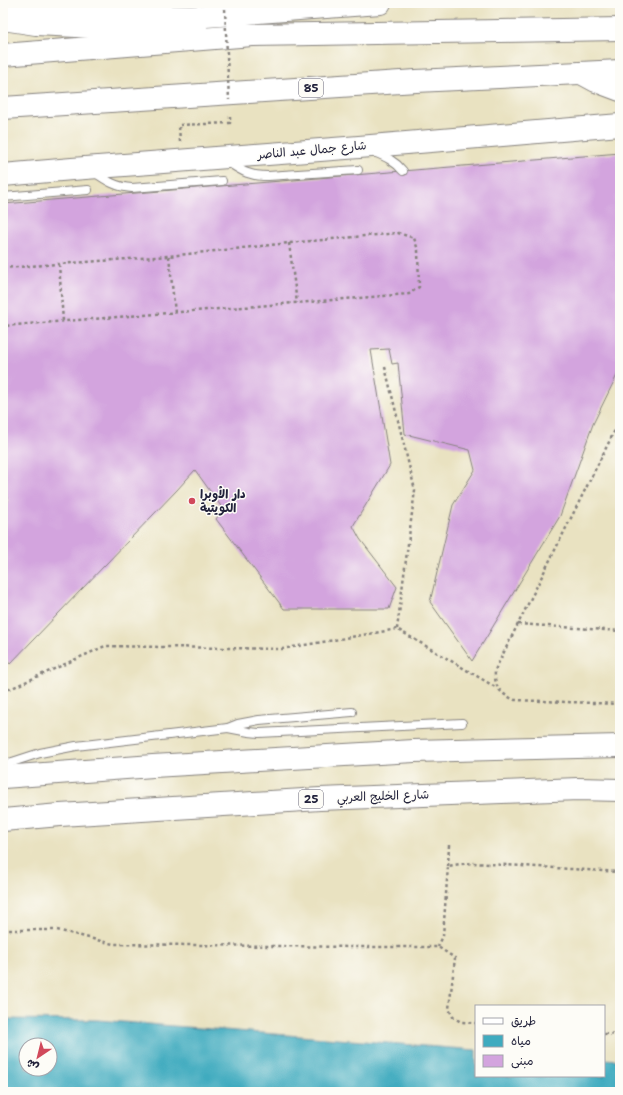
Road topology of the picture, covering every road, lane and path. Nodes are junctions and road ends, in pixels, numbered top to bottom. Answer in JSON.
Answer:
{"nodes":[{"id":1,"x":380,"y":3,"type":"edge"},
{"id":2,"x":3,"y":8,"type":"edge"},
{"id":3,"x":225,"y":9,"type":"dead end"},
{"id":4,"x":3,"y":19,"type":"edge"},
{"id":5,"x":620,"y":29,"type":"edge"},
{"id":6,"x":252,"y":35,"type":"junction"},
{"id":7,"x":3,"y":55,"type":"edge"},
{"id":8,"x":620,"y":71,"type":"edge"},
{"id":9,"x":581,"y":73,"type":"junction"},
{"id":10,"x":620,"y":90,"type":"edge"},
{"id":11,"x":229,"y":100,"type":"dead end"},
{"id":12,"x":3,"y":108,"type":"edge"},
{"id":13,"x":230,"y":123,"type":"dead end"},
{"id":14,"x":179,"y":125,"type":"dead end"},
{"id":15,"x":620,"y":125,"type":"edge"},
{"id":16,"x":359,"y":147,"type":"junction"},
{"id":17,"x":221,"y":157,"type":"junction"},
{"id":18,"x":88,"y":168,"type":"junction"},
{"id":19,"x":358,"y":170,"type":"dead end"},
{"id":20,"x":403,"y":171,"type":"dead end"},
{"id":21,"x":3,"y":175,"type":"edge"},
{"id":22,"x":222,"y":180,"type":"dead end"},
{"id":23,"x":88,"y":190,"type":"dead end"},
{"id":24,"x":3,"y":197,"type":"edge"},
{"id":25,"x":289,"y":243,"type":"junction"},
{"id":26,"x":169,"y":256,"type":"junction"},
{"id":27,"x":58,"y":264,"type":"junction"},
{"id":28,"x":3,"y":268,"type":"edge"},
{"id":29,"x":297,"y":303,"type":"junction"},
{"id":30,"x":175,"y":313,"type":"junction"},
{"id":31,"x":64,"y":321,"type":"junction"},
{"id":32,"x":3,"y":326,"type":"edge"},
{"id":33,"x":385,"y":367,"type":"dead end"},
{"id":34,"x":620,"y":420,"type":"edge"},
{"id":35,"x":518,"y":624,"type":"junction"},
{"id":36,"x":397,"y":630,"type":"junction"},
{"id":37,"x":620,"y":631,"type":"edge"},
{"id":38,"x":497,"y":688,"type":"junction"},
{"id":39,"x":3,"y":692,"type":"edge"},
{"id":40,"x":620,"y":704,"type":"edge"},
{"id":41,"x":352,"y":712,"type":"dead end"},
{"id":42,"x":462,"y":722,"type":"dead end"},
{"id":43,"x":228,"y":728,"type":"junction"},
{"id":44,"x":620,"y":746,"type":"edge"},
{"id":45,"x":3,"y":765,"type":"edge"},
{"id":46,"x":3,"y":777,"type":"edge"},
{"id":47,"x":620,"y":790,"type":"edge"},
{"id":48,"x":3,"y":820,"type":"edge"},
{"id":49,"x":449,"y":845,"type":"dead end"},
{"id":50,"x":448,"y":866,"type":"junction"},
{"id":51,"x":620,"y":872,"type":"edge"},
{"id":52,"x":3,"y":930,"type":"edge"},
{"id":53,"x":438,"y":946,"type":"junction"},
{"id":54,"x":475,"y":1023,"type":"edge"},
{"id":55,"x":605,"y":1034,"type":"edge"},
{"id":56,"x":620,"y":1035,"type":"edge"}],
"edges":[{"from":1,"to":2,"type":"main road"},
{"from":3,"to":11,"type":"path","bridge":true},
{"from":4,"to":6,"type":"main road"},
{"from":5,"to":6,"type":"main road"},
{"from":6,"to":7,"type":"main road"},
{"from":8,"to":9,"type":"main road","number":"85"},
{"from":9,"to":10,"type":"main road"},
{"from":9,"to":12,"type":"main road","number":"85"},
{"from":13,"to":14,"type":"path"},
{"from":15,"to":16,"type":"main road","name":"شارع جمال عبد الناصر"},
{"from":16,"to":17,"type":"main road","name":"شارع جمال عبد الناصر"},
{"from":16,"to":20,"type":"lane"},
{"from":17,"to":18,"type":"main road","name":"شارع جمال عبد الناصر"},
{"from":17,"to":19,"type":"lane"},
{"from":18,"to":21,"type":"main road","name":"شارع جمال عبد الناصر"},
{"from":18,"to":22,"type":"lane"},
{"from":23,"to":24,"type":"lane"},
{"from":25,"to":26,"type":"path"},
{"from":25,"to":29,"type":"path"},
{"from":25,"to":29,"type":"path"},
{"from":26,"to":27,"type":"path"},
{"from":26,"to":30,"type":"path"},
{"from":27,"to":28,"type":"path"},
{"from":27,"to":31,"type":"path"},
{"from":29,"to":30,"type":"path"},
{"from":30,"to":31,"type":"path"},
{"from":31,"to":32,"type":"path"},
{"from":33,"to":36,"type":"path"},
{"from":34,"to":35,"type":"path"},
{"from":35,"to":37,"type":"path"},
{"from":35,"to":38,"type":"path"},
{"from":36,"to":38,"type":"path"},
{"from":36,"to":39,"type":"path"},
{"from":38,"to":40,"type":"path"},
{"from":41,"to":43,"type":"lane"},
{"from":42,"to":43,"type":"lane"},
{"from":43,"to":45,"type":"lane"},
{"from":44,"to":46,"type":"main road"},
{"from":47,"to":48,"type":"main road","name":"شارع الخليج العربي","number":"25"},
{"from":49,"to":50,"type":"path"},
{"from":50,"to":51,"type":"path"},
{"from":50,"to":53,"type":"path"},
{"from":52,"to":53,"type":"path"},
{"from":53,"to":54,"type":"path"},
{"from":55,"to":56,"type":"path"}]}
